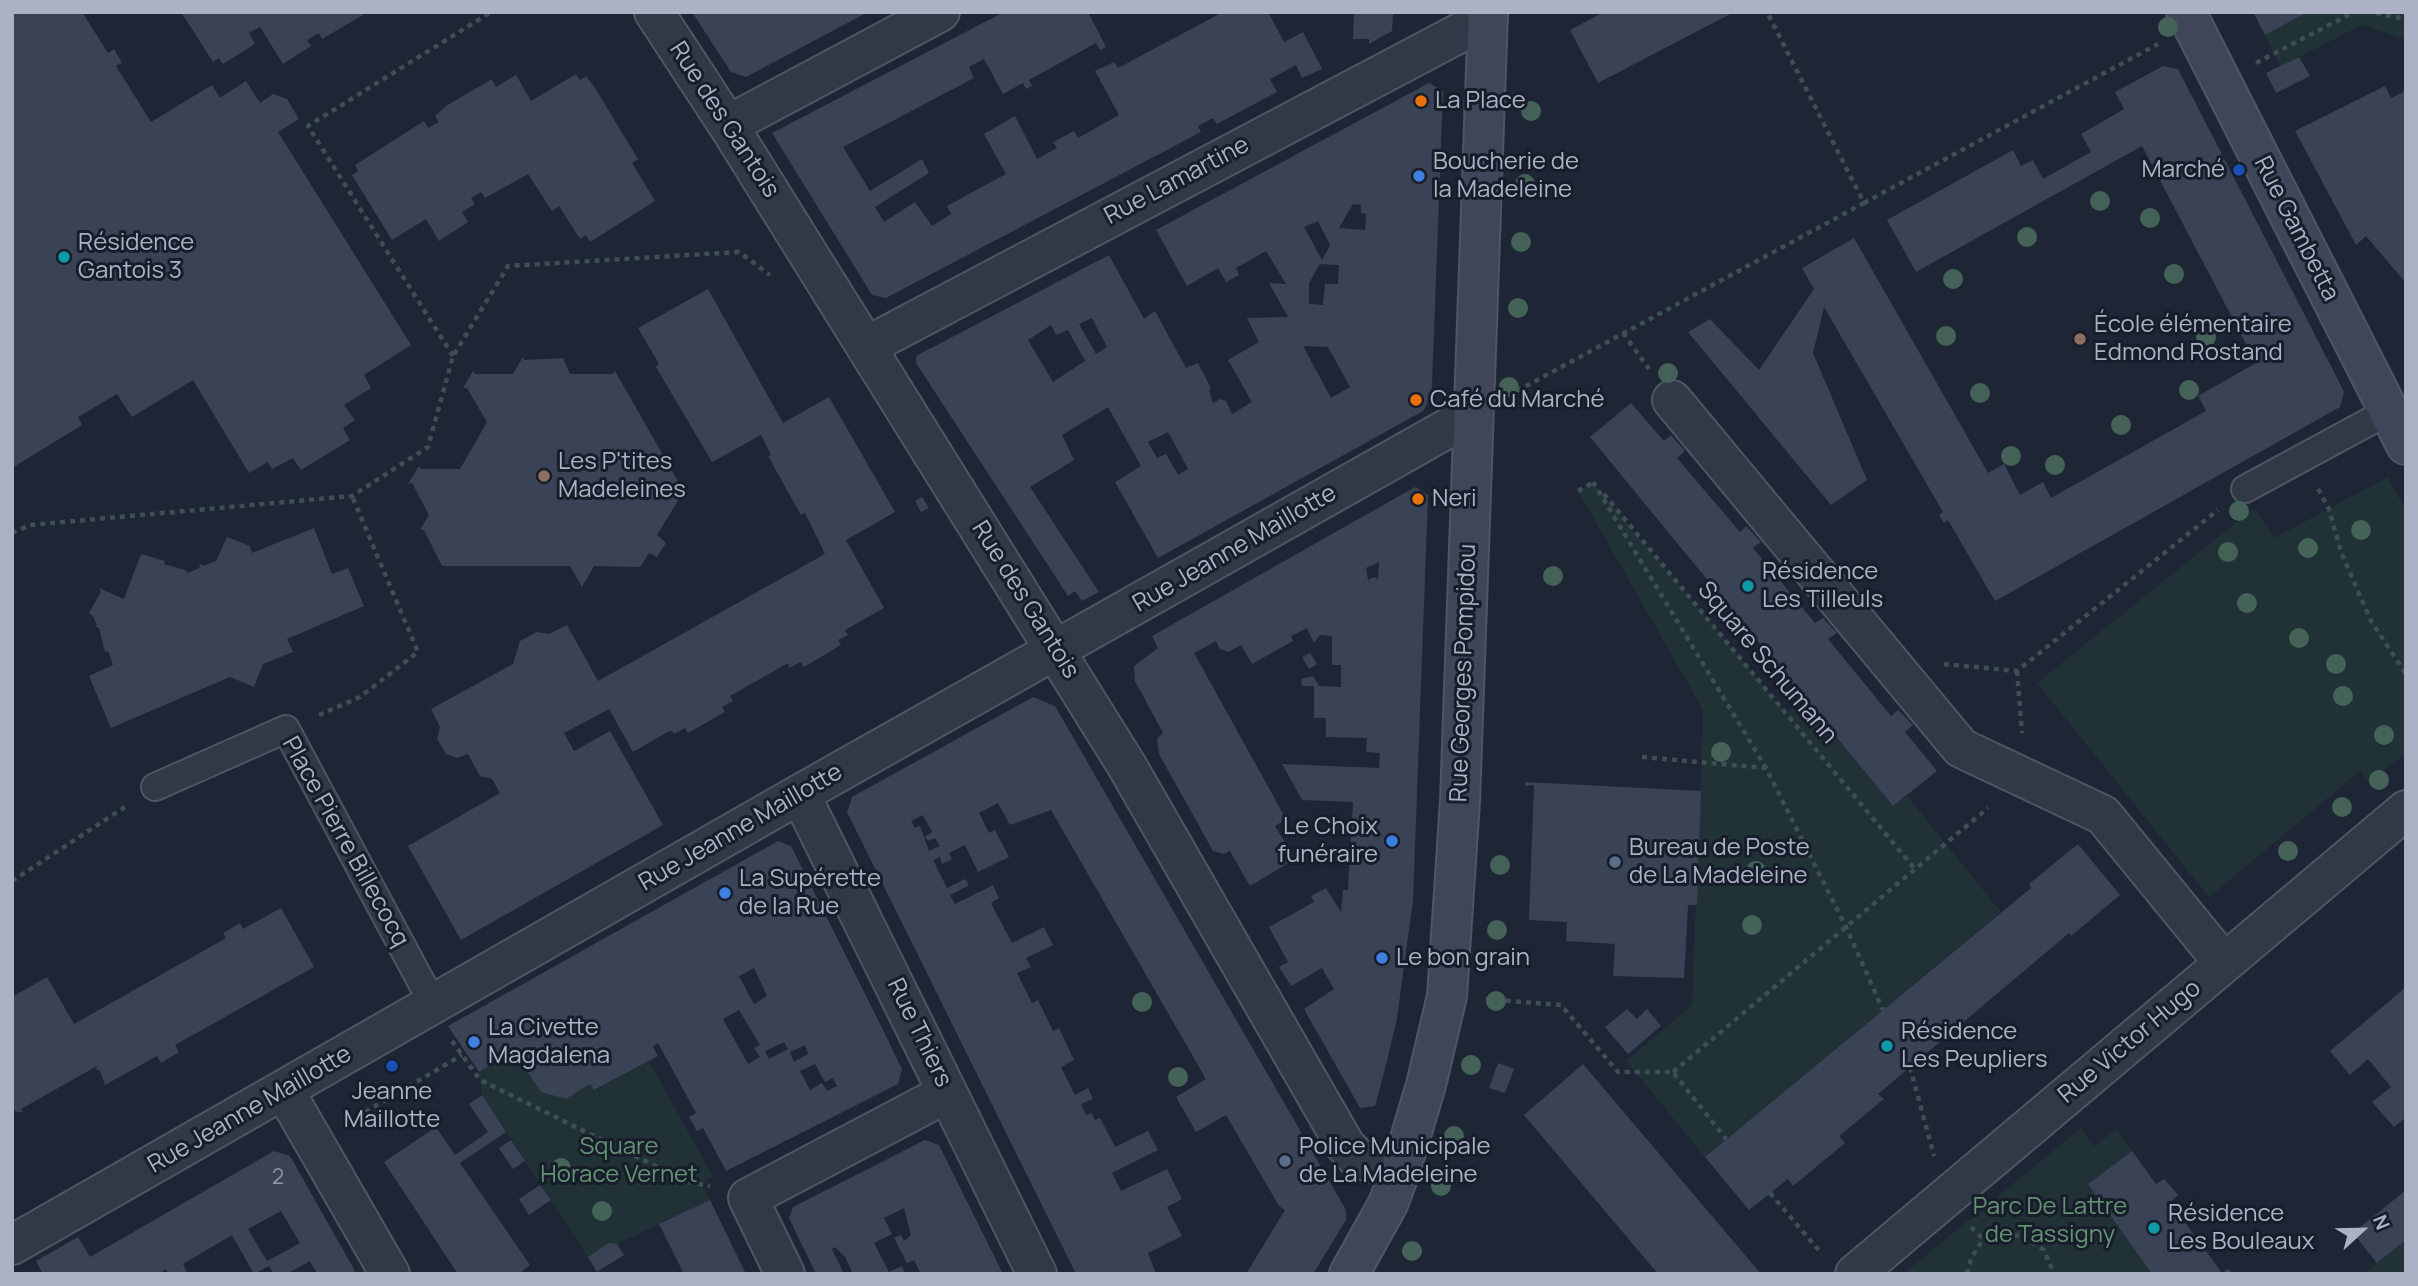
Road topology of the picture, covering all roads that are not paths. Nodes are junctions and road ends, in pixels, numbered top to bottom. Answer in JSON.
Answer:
{"nodes":[{"id":1,"x":654,"y":12,"type":"edge"},
{"id":2,"x":940,"y":12,"type":"edge"},
{"id":3,"x":1488,"y":15,"type":"edge"},
{"id":4,"x":2190,"y":19,"type":"edge"},
{"id":5,"x":728,"y":125,"type":"junction"},
{"id":6,"x":867,"y":346,"type":"junction"},
{"id":7,"x":1672,"y":400,"type":"dead end"},
{"id":8,"x":1473,"y":414,"type":"junction"},
{"id":9,"x":2401,"y":435,"type":"edge"},
{"id":10,"x":2245,"y":489,"type":"road end"},
{"id":11,"x":1056,"y":650,"type":"junction"},
{"id":12,"x":155,"y":787,"type":"road end"},
{"id":13,"x":800,"y":794,"type":"junction"},
{"id":14,"x":2406,"y":810,"type":"edge"},
{"id":15,"x":2224,"y":963,"type":"junction"},
{"id":16,"x":433,"y":1004,"type":"junction"},
{"id":17,"x":947,"y":1093,"type":"junction"},
{"id":18,"x":292,"y":1105,"type":"junction"},
{"id":19,"x":1401,"y":1172,"type":"junction"},
{"id":20,"x":12,"y":1245,"type":"edge"},
{"id":21,"x":1842,"y":1269,"type":"edge"},
{"id":22,"x":390,"y":1274,"type":"edge"},
{"id":23,"x":785,"y":1274,"type":"edge"},
{"id":24,"x":1037,"y":1274,"type":"edge"},
{"id":25,"x":1349,"y":1274,"type":"edge"}],
"edges":[{"from":1,"to":5,"type":"street","name":"Rue des Gantois"},
{"from":2,"to":5,"type":"street"},
{"from":3,"to":6,"type":"street","name":"Rue Lamartine"},
{"from":3,"to":8,"type":"street","name":"Rue Georges Pompidou"},
{"from":4,"to":9,"type":"street","name":"Rue Gambetta"},
{"from":5,"to":6,"type":"street","name":"Rue des Gantois"},
{"from":6,"to":11,"type":"street","name":"Rue des Gantois"},
{"from":7,"to":15,"type":"street"},
{"from":8,"to":11,"type":"street","name":"Rue Jeanne Maillotte"},
{"from":8,"to":19,"type":"street","name":"Rue Georges Pompidou"},
{"from":9,"to":10,"type":"lane"},
{"from":11,"to":13,"type":"street","name":"Rue Jeanne Maillotte"},
{"from":11,"to":19,"type":"street","name":"Rue des Gantois"},
{"from":12,"to":16,"type":"lane","name":"Place Pierre Billecocq"},
{"from":13,"to":16,"type":"street","name":"Rue Jeanne Maillotte"},
{"from":13,"to":17,"type":"street","name":"Rue Thiers"},
{"from":14,"to":15,"type":"street","name":"Rue Victor Hugo"},
{"from":15,"to":21,"type":"street","name":"Rue Victor Hugo"},
{"from":16,"to":18,"type":"street","name":"Rue Jeanne Maillotte"},
{"from":17,"to":23,"type":"street"},
{"from":17,"to":24,"type":"street","name":"Rue Thiers"},
{"from":18,"to":20,"type":"street","name":"Rue Jeanne Maillotte"},
{"from":18,"to":22,"type":"street"},
{"from":19,"to":25,"type":"street","name":"Rue Georges Pompidou"}]}
